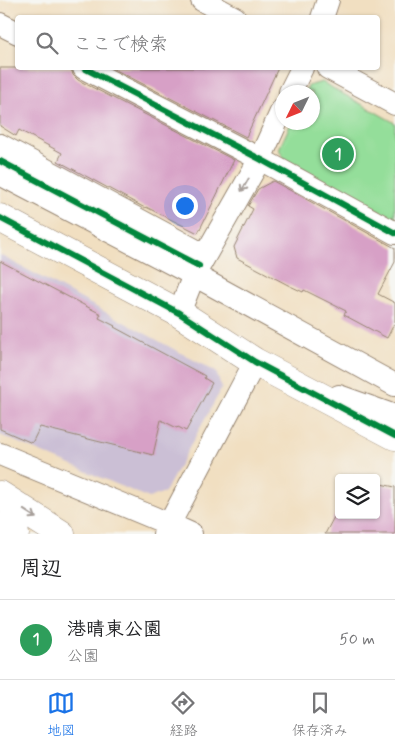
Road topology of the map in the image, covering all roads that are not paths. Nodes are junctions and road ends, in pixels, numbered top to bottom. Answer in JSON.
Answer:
{"nodes":[{"id":1,"x":202,"y":0,"type":"edge"},
{"id":2,"x":328,"y":0,"type":"edge"},
{"id":3,"x":230,"y":15,"type":"edge"},
{"id":4,"x":323,"y":15,"type":"edge"},
{"id":5,"x":0,"y":24,"type":"edge"},
{"id":6,"x":15,"y":32,"type":"edge"},
{"id":7,"x":88,"y":70,"type":"edge"},
{"id":8,"x":301,"y":70,"type":"edge"},
{"id":9,"x":332,"y":70,"type":"edge"},
{"id":10,"x":294,"y":85,"type":"edge"},
{"id":11,"x":395,"y":104,"type":"edge"},
{"id":12,"x":275,"y":126,"type":"edge"},
{"id":13,"x":0,"y":145,"type":"edge"},
{"id":14,"x":260,"y":160,"type":"junction"},
{"id":15,"x":0,"y":174,"type":"edge"},
{"id":16,"x":0,"y":218,"type":"edge"},
{"id":17,"x":395,"y":233,"type":"edge"},
{"id":18,"x":193,"y":249,"type":"dead end"},
{"id":19,"x":194,"y":275,"type":"junction"},
{"id":20,"x":179,"y":313,"type":"junction"},
{"id":21,"x":255,"y":362,"type":"junction"},
{"id":22,"x":281,"y":376,"type":"junction"},
{"id":23,"x":395,"y":385,"type":"edge"},
{"id":24,"x":395,"y":416,"type":"edge"},
{"id":25,"x":395,"y":436,"type":"edge"},
{"id":26,"x":0,"y":454,"type":"edge"},
{"id":27,"x":0,"y":495,"type":"edge"},
{"id":28,"x":0,"y":526,"type":"edge"},
{"id":29,"x":167,"y":529,"type":"edge"},
{"id":30,"x":15,"y":534,"type":"edge"},
{"id":31,"x":61,"y":534,"type":"edge"},
{"id":32,"x":191,"y":534,"type":"edge"}],
"edges":[{"from":1,"to":3,"type":"street"},
{"from":2,"to":4,"type":"street"},
{"from":5,"to":6,"type":"street"},
{"from":7,"to":14,"type":"street"},
{"from":8,"to":10,"type":"street"},
{"from":9,"to":11,"type":"street"},
{"from":12,"to":14,"type":"street"},
{"from":13,"to":18,"type":"street"},
{"from":14,"to":17,"type":"street"},
{"from":14,"to":19,"type":"street","one_way":true},
{"from":15,"to":19,"type":"street"},
{"from":16,"to":20,"type":"main road"},
{"from":19,"to":20,"type":"street"},
{"from":19,"to":23,"type":"street"},
{"from":20,"to":21,"type":"main road"},
{"from":21,"to":22,"type":"main road"},
{"from":21,"to":29,"type":"street"},
{"from":22,"to":24,"type":"street"},
{"from":22,"to":25,"type":"main road"},
{"from":26,"to":29,"type":"street"},
{"from":27,"to":31,"type":"main road","one_way":true},
{"from":28,"to":30,"type":"main road"},
{"from":29,"to":32,"type":"street"}]}
